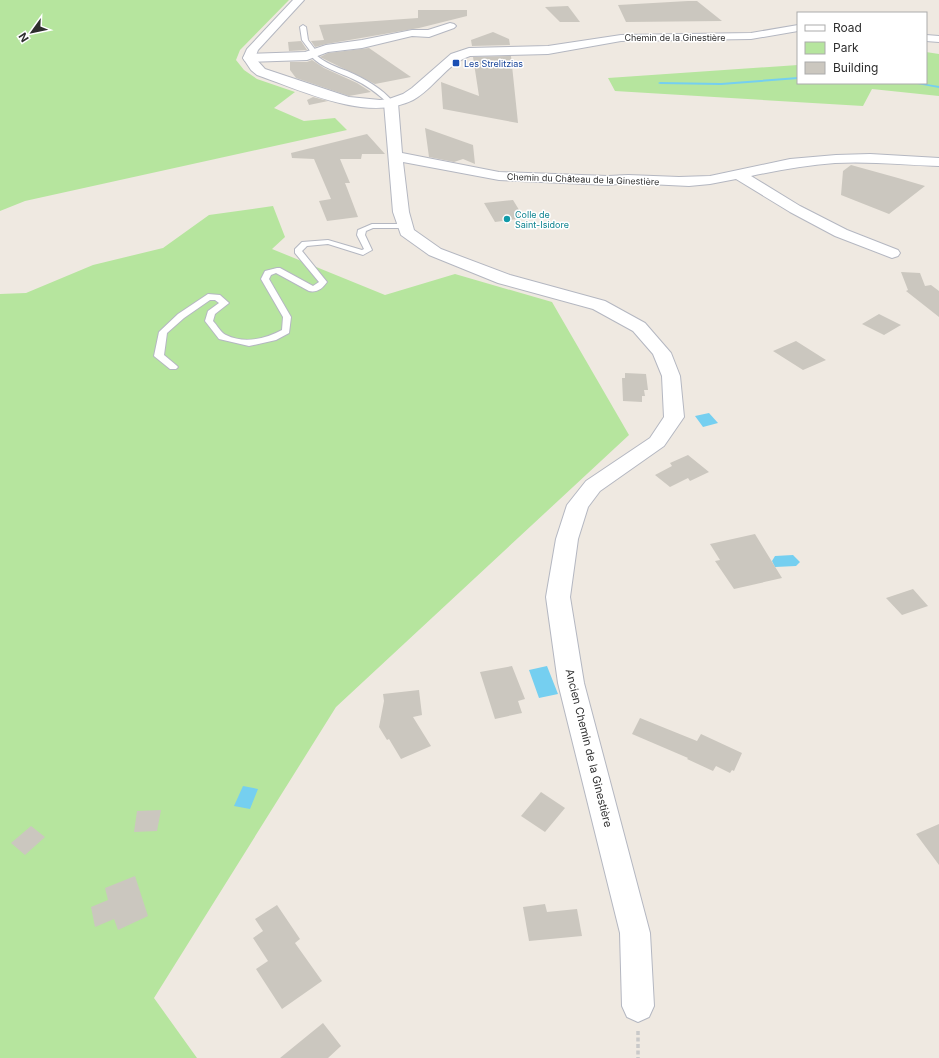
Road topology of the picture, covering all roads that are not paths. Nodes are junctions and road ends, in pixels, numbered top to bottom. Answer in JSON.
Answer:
{"nodes":[{"id":1,"x":298,"y":0,"type":"edge"},
{"id":2,"x":450,"y":26,"type":"dead end"},
{"id":3,"x":302,"y":27,"type":"dead end"},
{"id":4,"x":797,"y":28,"type":"edge"},
{"id":5,"x":927,"y":38,"type":"edge"},
{"id":6,"x":939,"y":39,"type":"edge"},
{"id":7,"x":313,"y":55,"type":"junction"},
{"id":8,"x":249,"y":58,"type":"junction"},
{"id":9,"x":391,"y":103,"type":"junction"},
{"id":10,"x":395,"y":156,"type":"junction"},
{"id":11,"x":939,"y":162,"type":"edge"},
{"id":12,"x":737,"y":174,"type":"junction"},
{"id":13,"x":406,"y":226,"type":"junction"},
{"id":14,"x":892,"y":253,"type":"dead end"},
{"id":15,"x":173,"y":367,"type":"dead end"},
{"id":16,"x":638,"y":1006,"type":"dead end"}],
"edges":[{"from":1,"to":8,"type":"street"},
{"from":2,"to":7,"type":"street"},
{"from":3,"to":7,"type":"lane"},
{"from":4,"to":9,"type":"street","name":"Chemin de la Ginestière"},
{"from":5,"to":6,"type":"street"},
{"from":7,"to":8,"type":"street"},
{"from":7,"to":9,"type":"lane"},
{"from":8,"to":9,"type":"street","name":"Chemin de la Ginestière"},
{"from":9,"to":10,"type":"street","name":"Ancien Chemin de la Ginestière"},
{"from":10,"to":12,"type":"street","name":"Chemin du Château de la Ginestière"},
{"from":10,"to":13,"type":"street","name":"Ancien Chemin de la Ginestière"},
{"from":11,"to":12,"type":"street","name":"Chemin du Château de la Ginestière"},
{"from":12,"to":14,"type":"street"},
{"from":13,"to":15,"type":"lane"},
{"from":13,"to":16,"type":"street","name":"Ancien Chemin de la Ginestière"}]}
